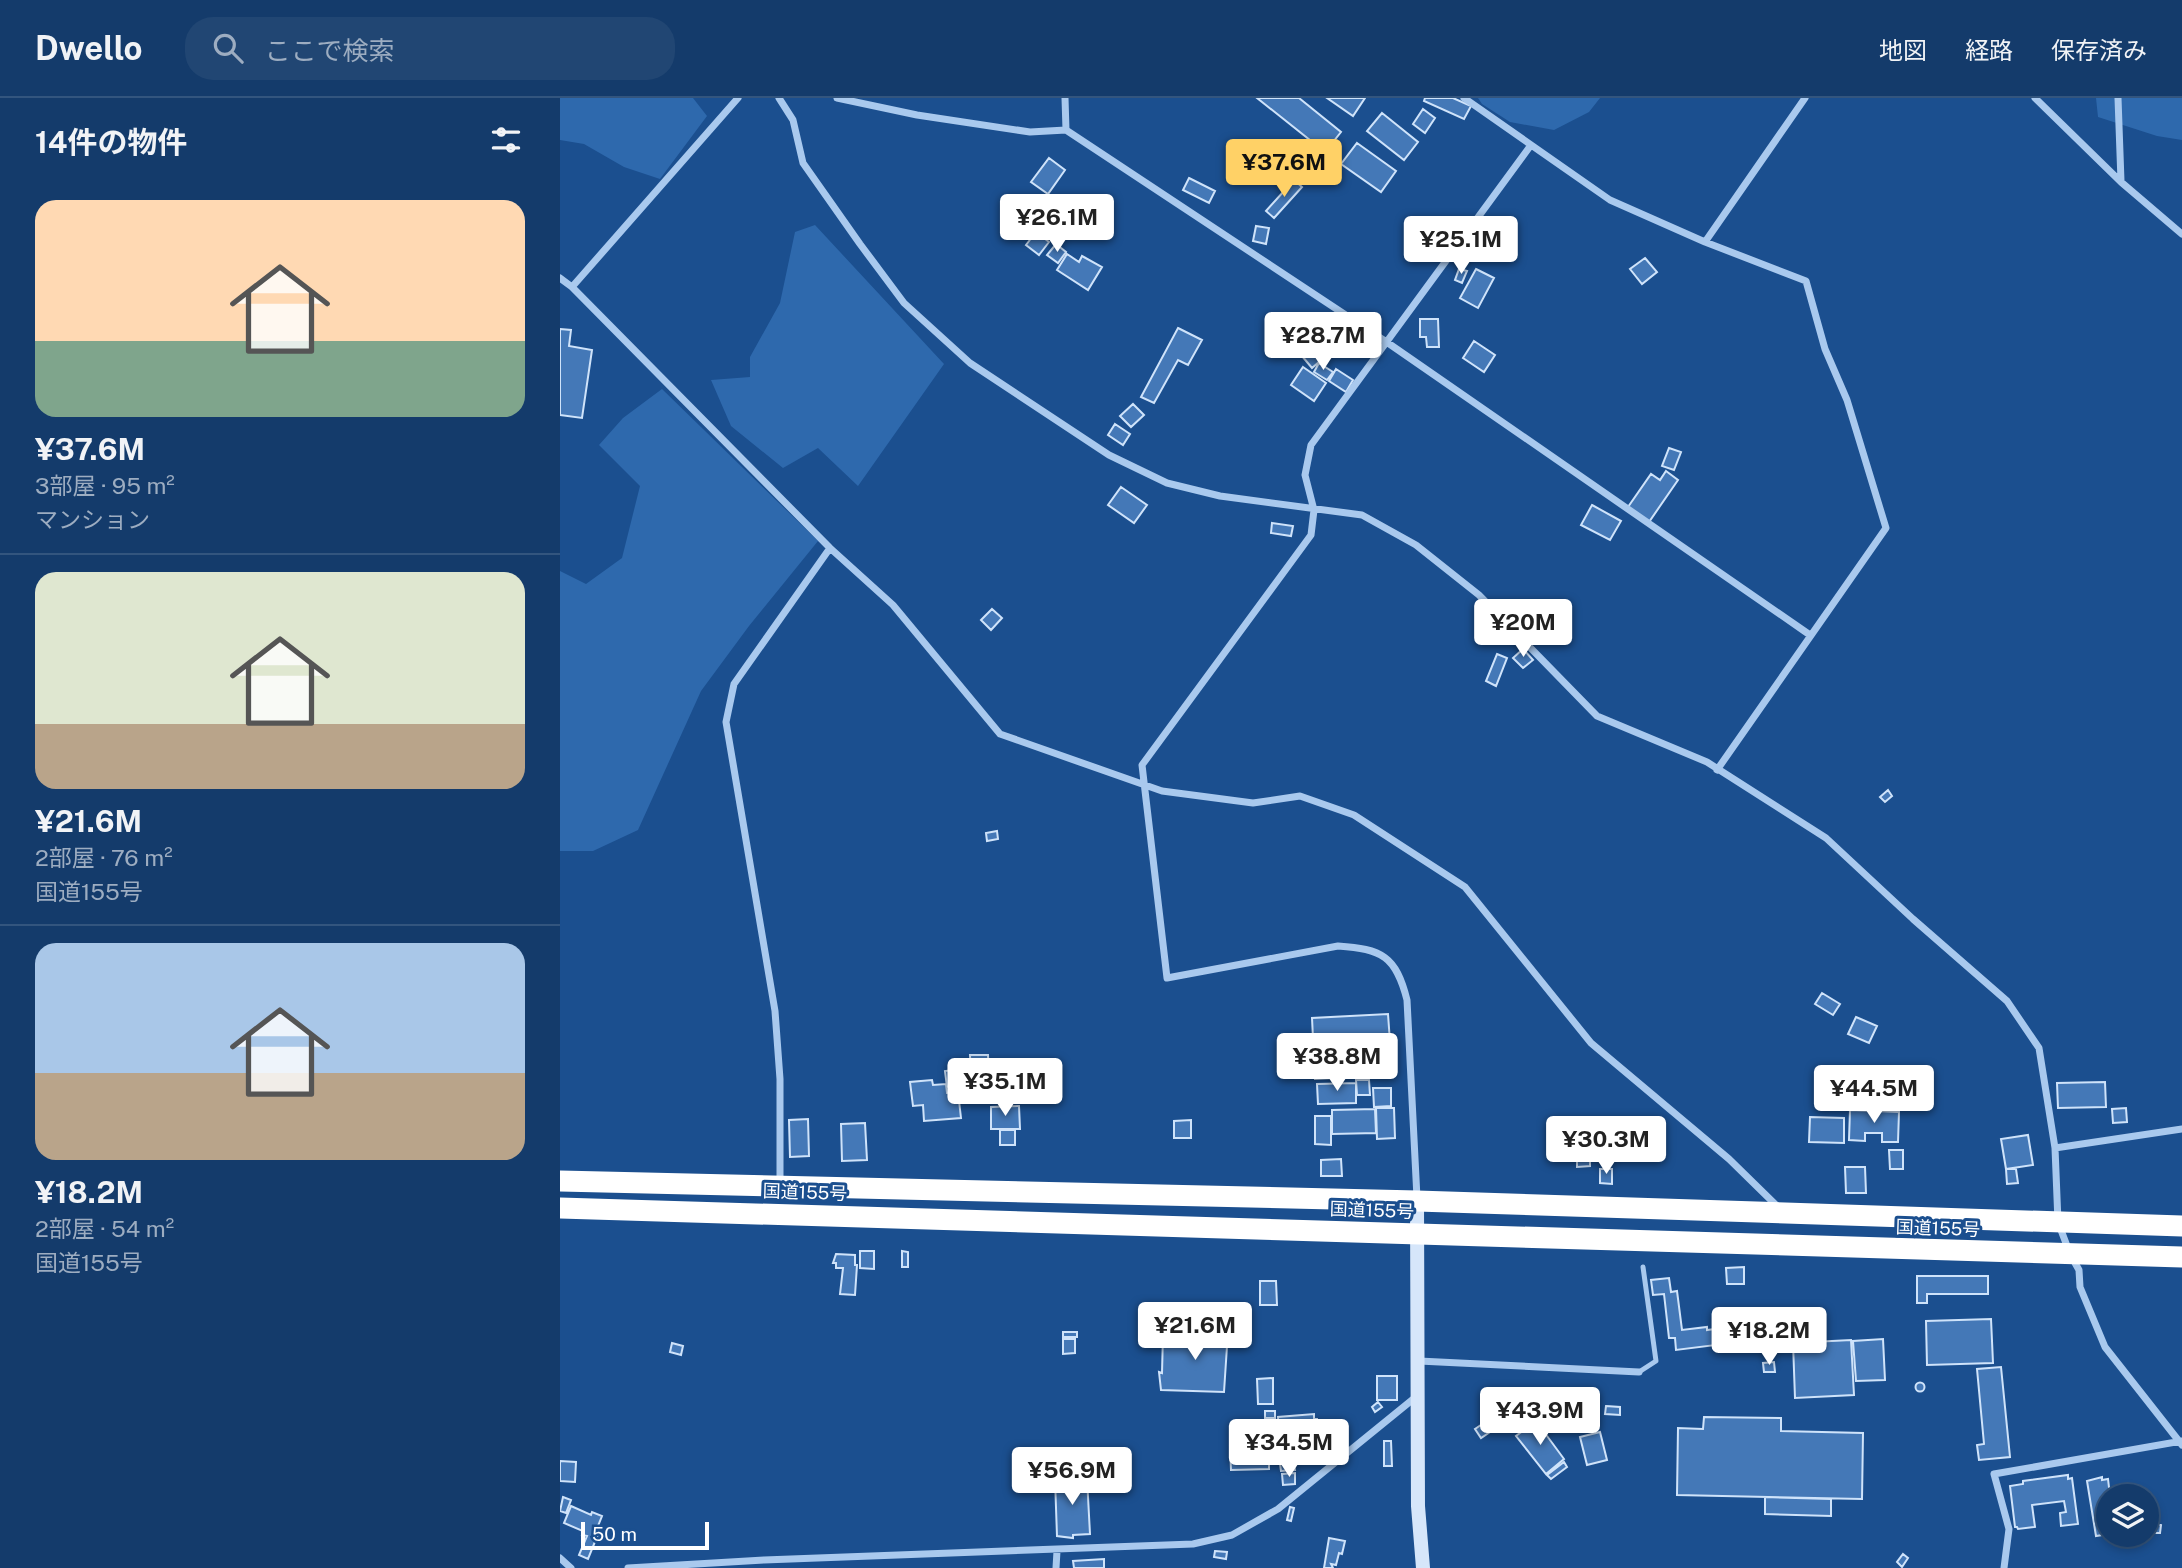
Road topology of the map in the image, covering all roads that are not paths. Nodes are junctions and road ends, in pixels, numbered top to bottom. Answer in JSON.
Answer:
{"nodes":[{"id":1,"x":738,"y":98,"type":"edge"},
{"id":2,"x":779,"y":98,"type":"edge"},
{"id":3,"x":837,"y":98,"type":"edge"},
{"id":4,"x":1065,"y":98,"type":"edge"},
{"id":5,"x":1464,"y":98,"type":"edge"},
{"id":6,"x":1805,"y":98,"type":"edge"},
{"id":7,"x":2035,"y":98,"type":"edge"},
{"id":8,"x":2118,"y":98,"type":"edge"},
{"id":9,"x":1066,"y":130,"type":"junction"},
{"id":10,"x":1531,"y":145,"type":"junction"},
{"id":11,"x":2121,"y":182,"type":"junction"},
{"id":12,"x":2182,"y":234,"type":"edge"},
{"id":13,"x":1705,"y":242,"type":"junction"},
{"id":14,"x":560,"y":278,"type":"edge"},
{"id":15,"x":572,"y":287,"type":"junction"},
{"id":16,"x":1388,"y":343,"type":"junction"},
{"id":17,"x":1314,"y":510,"type":"junction"},
{"id":18,"x":830,"y":548,"type":"junction"},
{"id":19,"x":1811,"y":635,"type":"junction"},
{"id":20,"x":1717,"y":770,"type":"junction"},
{"id":21,"x":1146,"y":785,"type":"junction"},
{"id":22,"x":2182,"y":1129,"type":"edge"},
{"id":23,"x":2056,"y":1148,"type":"junction"},
{"id":24,"x":560,"y":1181,"type":"edge"},
{"id":25,"x":780,"y":1187,"type":"junction"},
{"id":26,"x":1417,"y":1201,"type":"junction"},
{"id":27,"x":560,"y":1208,"type":"edge"},
{"id":28,"x":1785,"y":1214,"type":"junction"},
{"id":29,"x":2058,"y":1222,"type":"junction"},
{"id":30,"x":2182,"y":1226,"type":"edge"},
{"id":31,"x":1418,"y":1234,"type":"junction"},
{"id":32,"x":2070,"y":1254,"type":"junction"},
{"id":33,"x":2182,"y":1257,"type":"edge"},
{"id":34,"x":1643,"y":1267,"type":"dead end"},
{"id":35,"x":1419,"y":1361,"type":"junction"},
{"id":36,"x":1639,"y":1372,"type":"joint"},
{"id":37,"x":1417,"y":1396,"type":"junction"},
{"id":38,"x":2181,"y":1442,"type":"edge"},
{"id":39,"x":1057,"y":1551,"type":"junction"},
{"id":40,"x":560,"y":1558,"type":"edge"},
{"id":41,"x":764,"y":1564,"type":"edge"},
{"id":42,"x":571,"y":1568,"type":"edge"},
{"id":43,"x":628,"y":1568,"type":"edge"},
{"id":44,"x":1056,"y":1568,"type":"edge"},
{"id":45,"x":1423,"y":1568,"type":"edge"},
{"id":46,"x":2004,"y":1568,"type":"edge"}],
"edges":[{"from":1,"to":15,"type":"street"},
{"from":2,"to":17,"type":"street"},
{"from":3,"to":9,"type":"street"},
{"from":4,"to":9,"type":"street"},
{"from":5,"to":10,"type":"street"},
{"from":6,"to":13,"type":"street"},
{"from":7,"to":11,"type":"street"},
{"from":8,"to":11,"type":"street"},
{"from":9,"to":16,"type":"street"},
{"from":10,"to":13,"type":"street"},
{"from":10,"to":16,"type":"street"},
{"from":11,"to":12,"type":"street"},
{"from":13,"to":19,"type":"street"},
{"from":14,"to":15,"type":"street"},
{"from":15,"to":18,"type":"street"},
{"from":16,"to":17,"type":"street"},
{"from":16,"to":19,"type":"street"},
{"from":17,"to":20,"type":"street"},
{"from":17,"to":21,"type":"street"},
{"from":18,"to":21,"type":"street"},
{"from":18,"to":25,"type":"street"},
{"from":19,"to":20,"type":"street"},
{"from":20,"to":23,"type":"street"},
{"from":21,"to":26,"type":"street"},
{"from":21,"to":28,"type":"street"},
{"from":22,"to":23,"type":"street"},
{"from":23,"to":29,"type":"street"},
{"from":24,"to":25,"type":"highway","name":"国道155号"},
{"from":25,"to":26,"type":"highway","name":"国道155号"},
{"from":26,"to":28,"type":"highway","name":"国道155号"},
{"from":26,"to":31,"type":"street"},
{"from":27,"to":31,"type":"highway","name":"国道155号"},
{"from":28,"to":29,"type":"highway","name":"国道155号"},
{"from":29,"to":30,"type":"highway","name":"国道155号"},
{"from":29,"to":32,"type":"street"},
{"from":31,"to":32,"type":"highway","name":"国道155号"},
{"from":31,"to":35,"type":"street"},
{"from":32,"to":33,"type":"highway","name":"国道155号"},
{"from":32,"to":38,"type":"street"},
{"from":34,"to":36,"type":"lane"},
{"from":35,"to":36,"type":"street"},
{"from":35,"to":37,"type":"street"},
{"from":37,"to":39,"type":"street"},
{"from":37,"to":45,"type":"street"},
{"from":38,"to":46,"type":"street"},
{"from":39,"to":41,"type":"street"},
{"from":39,"to":44,"type":"street"},
{"from":40,"to":42,"type":"street"},
{"from":41,"to":43,"type":"street"}]}
